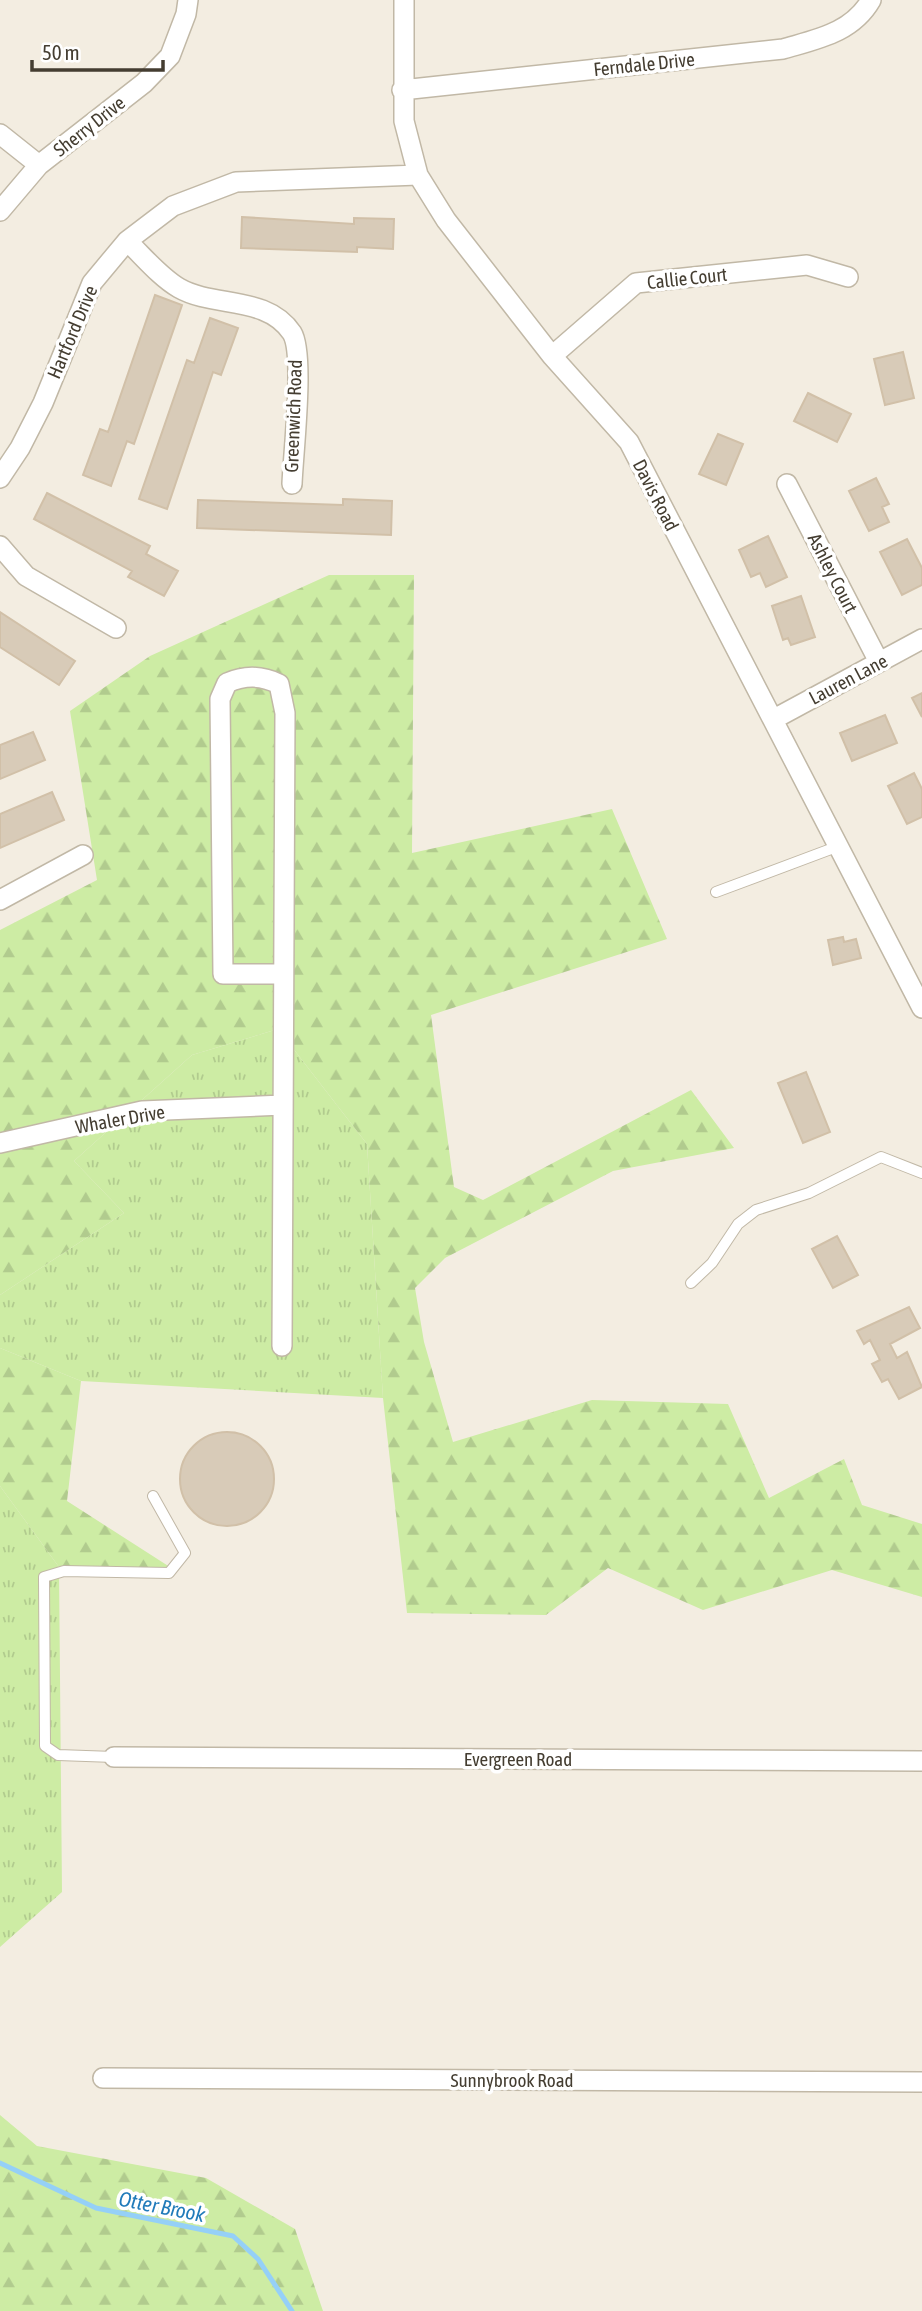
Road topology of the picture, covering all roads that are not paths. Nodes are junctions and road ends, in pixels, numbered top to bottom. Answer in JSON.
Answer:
{"nodes":[{"id":1,"x":188,"y":0,"type":"edge"},
{"id":2,"x":404,"y":0,"type":"edge"},
{"id":3,"x":871,"y":0,"type":"edge"},
{"id":4,"x":402,"y":90,"type":"junction"},
{"id":5,"x":0,"y":134,"type":"edge"},
{"id":6,"x":40,"y":165,"type":"junction"},
{"id":7,"x":418,"y":176,"type":"junction"},
{"id":8,"x":0,"y":211,"type":"edge"},
{"id":9,"x":127,"y":241,"type":"junction"},
{"id":10,"x":848,"y":276,"type":"dead end"},
{"id":11,"x":552,"y":356,"type":"junction"},
{"id":12,"x":0,"y":478,"type":"edge"},
{"id":13,"x":292,"y":484,"type":"dead end"},
{"id":14,"x":787,"y":484,"type":"dead end"},
{"id":15,"x":0,"y":546,"type":"edge"},
{"id":16,"x":116,"y":628,"type":"dead end"},
{"id":17,"x":922,"y":639,"type":"edge"},
{"id":18,"x":879,"y":662,"type":"junction"},
{"id":19,"x":774,"y":719,"type":"junction"},
{"id":20,"x":839,"y":846,"type":"junction"},
{"id":21,"x":83,"y":855,"type":"dead end"},
{"id":22,"x":716,"y":892,"type":"dead end"},
{"id":23,"x":0,"y":900,"type":"edge"},
{"id":24,"x":283,"y":974,"type":"junction"},
{"id":25,"x":922,"y":1008,"type":"edge"},
{"id":26,"x":283,"y":1105,"type":"junction"},
{"id":27,"x":0,"y":1143,"type":"edge"},
{"id":28,"x":922,"y":1173,"type":"edge"},
{"id":29,"x":691,"y":1283,"type":"dead end"},
{"id":30,"x":282,"y":1346,"type":"dead end"},
{"id":31,"x":153,"y":1496,"type":"dead end"},
{"id":32,"x":114,"y":1757,"type":"joint"},
{"id":33,"x":922,"y":1761,"type":"edge"},
{"id":34,"x":103,"y":2078,"type":"dead end"},
{"id":35,"x":922,"y":2082,"type":"edge"}],
"edges":[{"from":1,"to":6,"type":"street","name":"Sherry Drive"},
{"from":2,"to":4,"type":"street","name":"Davis Road"},
{"from":3,"to":4,"type":"street","name":"Ferndale Drive"},
{"from":4,"to":7,"type":"street","name":"Davis Road"},
{"from":5,"to":6,"type":"street"},
{"from":6,"to":8,"type":"street","name":"Sherry Drive"},
{"from":7,"to":9,"type":"street","name":"Hartford Drive"},
{"from":7,"to":11,"type":"street","name":"Davis Road"},
{"from":9,"to":12,"type":"street","name":"Hartford Drive"},
{"from":9,"to":13,"type":"street","name":"Greenwich Road"},
{"from":10,"to":11,"type":"street","name":"Callie Court"},
{"from":11,"to":19,"type":"street","name":"Davis Road"},
{"from":14,"to":18,"type":"street","name":"Ashley Court"},
{"from":15,"to":16,"type":"street"},
{"from":17,"to":18,"type":"street","name":"Lauren Lane"},
{"from":18,"to":19,"type":"street","name":"Lauren Lane"},
{"from":19,"to":20,"type":"street","name":"Davis Road"},
{"from":20,"to":22,"type":"lane"},
{"from":20,"to":25,"type":"street","name":"Davis Road"},
{"from":21,"to":23,"type":"street"},
{"from":24,"to":24,"type":"street"},
{"from":24,"to":26,"type":"street"},
{"from":26,"to":27,"type":"street","name":"Whaler Drive"},
{"from":26,"to":30,"type":"street"},
{"from":28,"to":29,"type":"lane"},
{"from":31,"to":32,"type":"lane"},
{"from":32,"to":33,"type":"street","name":"Evergreen Road"},
{"from":34,"to":35,"type":"street","name":"Sunnybrook Road"}]}
